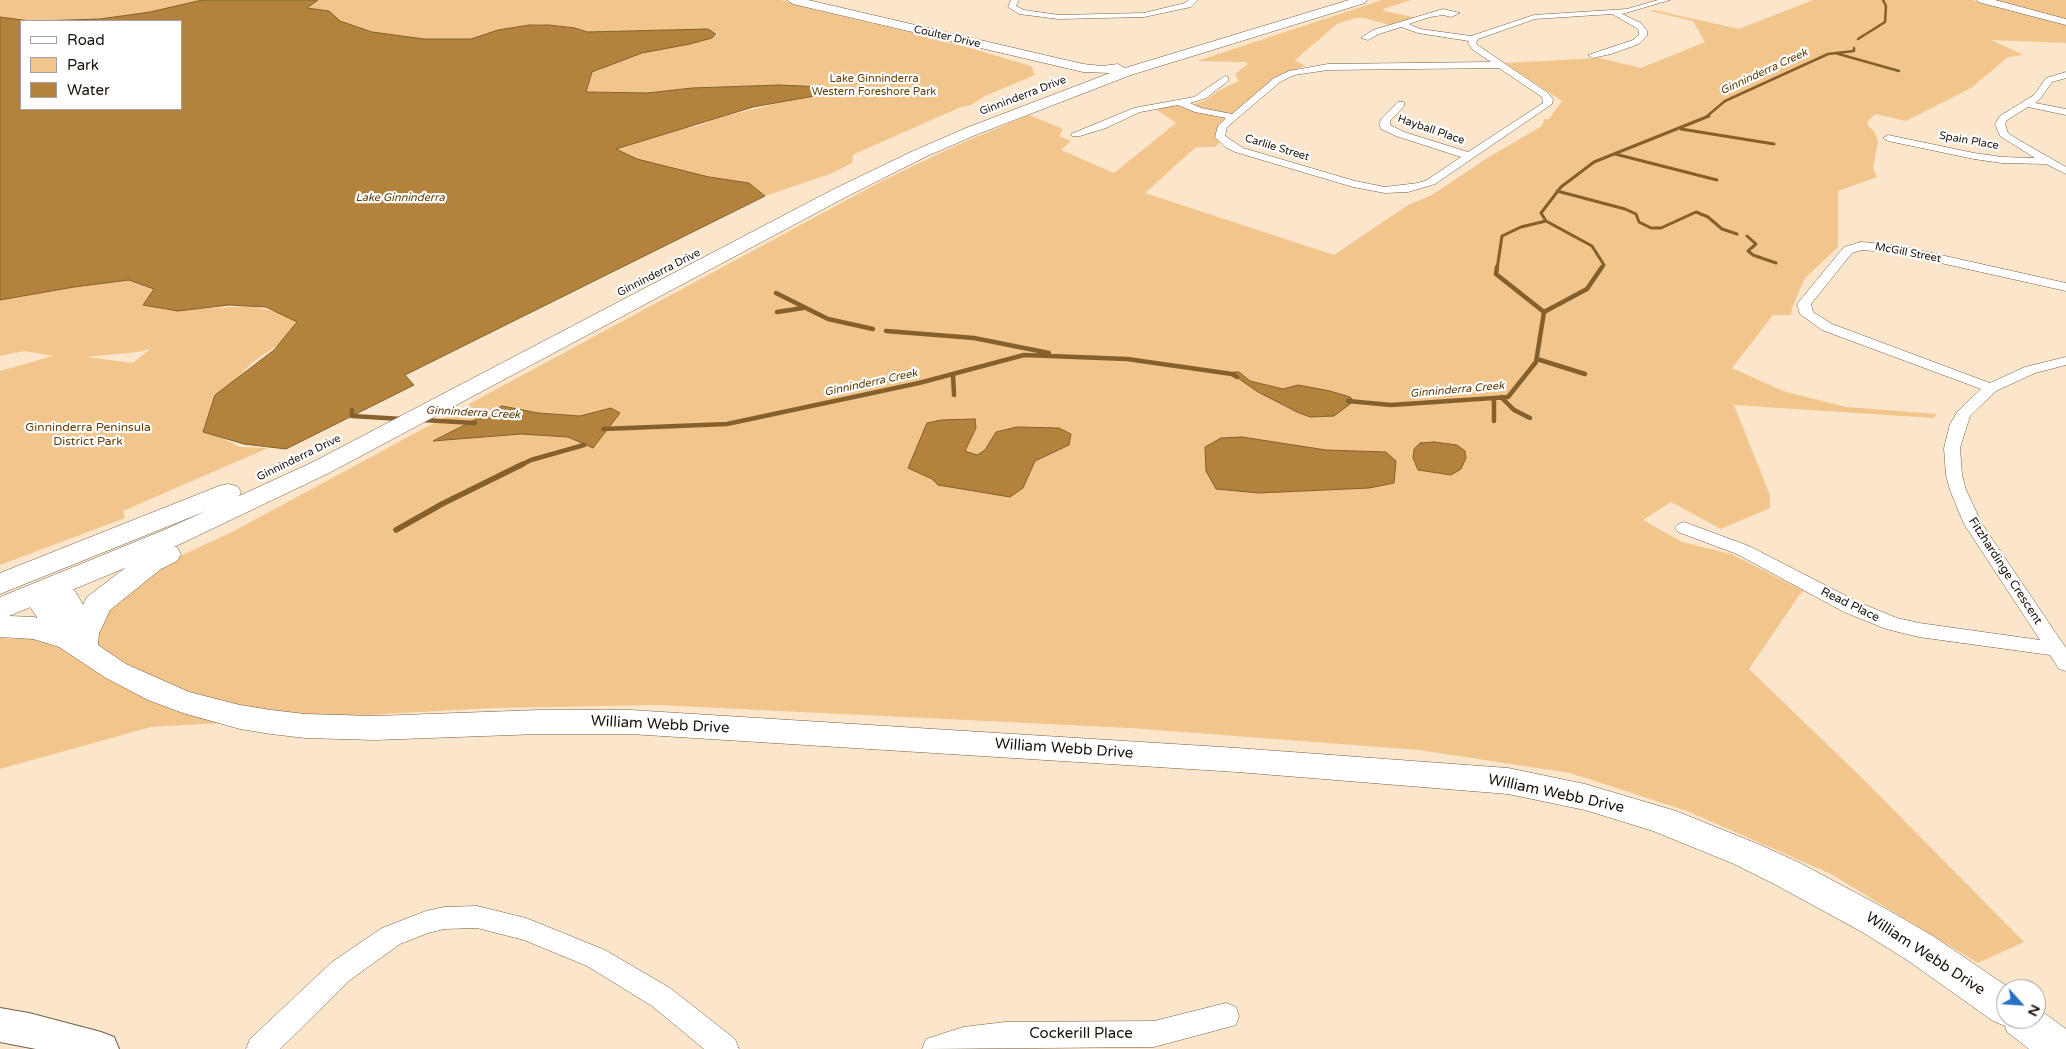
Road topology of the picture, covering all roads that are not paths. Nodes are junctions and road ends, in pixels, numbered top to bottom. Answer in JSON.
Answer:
{"nodes":[{"id":1,"x":793,"y":0,"type":"edge"},
{"id":2,"x":830,"y":0,"type":"edge"},
{"id":3,"x":1015,"y":0,"type":"edge"},
{"id":4,"x":1194,"y":0,"type":"edge"},
{"id":5,"x":1333,"y":0,"type":"edge"},
{"id":6,"x":1362,"y":0,"type":"edge"},
{"id":7,"x":1666,"y":0,"type":"edge"},
{"id":8,"x":1982,"y":0,"type":"edge"},
{"id":9,"x":1614,"y":12,"type":"junction"},
{"id":10,"x":1443,"y":13,"type":"dead end"},
{"id":11,"x":1082,"y":16,"type":"junction"},
{"id":12,"x":2066,"y":22,"type":"edge"},
{"id":13,"x":1402,"y":24,"type":"junction"},
{"id":14,"x":1085,"y":26,"type":"dead end"},
{"id":15,"x":1390,"y":28,"type":"junction"},
{"id":16,"x":1418,"y":31,"type":"junction"},
{"id":17,"x":1365,"y":38,"type":"dead end"},
{"id":18,"x":1473,"y":39,"type":"junction"},
{"id":19,"x":1221,"y":43,"type":"junction"},
{"id":20,"x":1592,"y":54,"type":"dead end"},
{"id":21,"x":1070,"y":58,"type":"junction"},
{"id":22,"x":1049,"y":60,"type":"junction"},
{"id":23,"x":1120,"y":61,"type":"junction"},
{"id":24,"x":1500,"y":65,"type":"junction"},
{"id":25,"x":1099,"y":70,"type":"junction"},
{"id":26,"x":2066,"y":74,"type":"edge"},
{"id":27,"x":1225,"y":78,"type":"dead end"},
{"id":28,"x":1010,"y":101,"type":"dead end"},
{"id":29,"x":1180,"y":102,"type":"junction"},
{"id":30,"x":1401,"y":104,"type":"dead end"},
{"id":31,"x":2028,"y":104,"type":"junction"},
{"id":32,"x":2066,"y":112,"type":"edge"},
{"id":33,"x":1234,"y":117,"type":"junction"},
{"id":34,"x":972,"y":131,"type":"junction"},
{"id":35,"x":1076,"y":134,"type":"dead end"},
{"id":36,"x":1888,"y":138,"type":"dead end"},
{"id":37,"x":1469,"y":156,"type":"junction"},
{"id":38,"x":2047,"y":160,"type":"junction"},
{"id":39,"x":2066,"y":171,"type":"edge"},
{"id":40,"x":2066,"y":287,"type":"edge"},
{"id":41,"x":2066,"y":361,"type":"edge"},
{"id":42,"x":1991,"y":388,"type":"junction"},
{"id":43,"x":439,"y":395,"type":"junction"},
{"id":44,"x":316,"y":463,"type":"junction"},
{"id":45,"x":207,"y":502,"type":"junction"},
{"id":46,"x":1684,"y":528,"type":"dead end"},
{"id":47,"x":0,"y":584,"type":"edge"},
{"id":48,"x":51,"y":588,"type":"junction"},
{"id":49,"x":0,"y":592,"type":"edge"},
{"id":50,"x":0,"y":608,"type":"edge"},
{"id":51,"x":0,"y":626,"type":"edge"},
{"id":52,"x":82,"y":643,"type":"junction"},
{"id":53,"x":2061,"y":656,"type":"edge"},
{"id":54,"x":1996,"y":1001,"type":"edge"},
{"id":55,"x":1226,"y":1016,"type":"dead end"},
{"id":56,"x":0,"y":1025,"type":"edge"},
{"id":57,"x":2034,"y":1029,"type":"edge"},
{"id":58,"x":101,"y":1049,"type":"edge"},
{"id":59,"x":260,"y":1049,"type":"edge"},
{"id":60,"x":725,"y":1049,"type":"edge"},
{"id":61,"x":936,"y":1049,"type":"edge"},
{"id":62,"x":2060,"y":1049,"type":"edge"}],
"edges":[{"from":1,"to":22,"type":"main road","name":"Coulter Drive"},
{"from":2,"to":21,"type":"main road","name":"Coulter Drive"},
{"from":3,"to":11,"type":"street"},
{"from":4,"to":11,"type":"street"},
{"from":5,"to":23,"type":"main road","name":"Ginninderra Drive"},
{"from":6,"to":19,"type":"main road","name":"Ginninderra Drive"},
{"from":7,"to":9,"type":"street"},
{"from":8,"to":12,"type":"main road"},
{"from":9,"to":18,"type":"street"},
{"from":9,"to":20,"type":"street"},
{"from":10,"to":13,"type":"street"},
{"from":11,"to":14,"type":"street"},
{"from":13,"to":15,"type":"street"},
{"from":13,"to":16,"type":"street"},
{"from":15,"to":16,"type":"street"},
{"from":15,"to":17,"type":"street"},
{"from":16,"to":18,"type":"street"},
{"from":18,"to":24,"type":"street","name":"Carlile Street"},
{"from":19,"to":25,"type":"main road","name":"Coulter Drive"},
{"from":19,"to":34,"type":"main road","name":"Ginninderra Drive"},
{"from":21,"to":23,"type":"main road"},
{"from":21,"to":25,"type":"main road","name":"Coulter Drive"},
{"from":22,"to":25,"type":"main road","name":"Coulter Drive"},
{"from":22,"to":25,"type":"main road","name":"Ginninderra Drive"},
{"from":23,"to":25,"type":"main road","name":"Ginninderra Drive"},
{"from":24,"to":33,"type":"street","name":"Carlile Street"},
{"from":24,"to":37,"type":"street","name":"Carlile Street"},
{"from":25,"to":34,"type":"main road","name":"Ginninderra Drive"},
{"from":26,"to":31,"type":"street"},
{"from":27,"to":29,"type":"street"},
{"from":28,"to":43,"type":"main road","name":"Ginninderra Drive"},
{"from":29,"to":33,"type":"street"},
{"from":29,"to":35,"type":"street"},
{"from":30,"to":37,"type":"street","name":"Hayball Place"},
{"from":31,"to":32,"type":"street"},
{"from":31,"to":38,"type":"street"},
{"from":33,"to":37,"type":"street","name":"Carlile Street"},
{"from":34,"to":43,"type":"main road","name":"Ginninderra Drive"},
{"from":36,"to":38,"type":"street","name":"Spain Place"},
{"from":38,"to":39,"type":"street"},
{"from":40,"to":42,"type":"street","name":"McGill Street"},
{"from":41,"to":42,"type":"street","name":"Fitzhardinge Crescent"},
{"from":42,"to":53,"type":"street","name":"Fitzhardinge Crescent"},
{"from":43,"to":44,"type":"main road","name":"Ginninderra Drive"},
{"from":44,"to":45,"type":"main road","name":"Ginninderra Drive"},
{"from":44,"to":48,"type":"main road","name":"Ginninderra Drive"},
{"from":44,"to":52,"type":"main road"},
{"from":45,"to":47,"type":"main road","name":"Ginninderra Drive"},
{"from":45,"to":48,"type":"main road"},
{"from":46,"to":53,"type":"street","name":"Read Place"},
{"from":48,"to":49,"type":"main road"},
{"from":48,"to":50,"type":"main road","name":"Ginninderra Drive"},
{"from":48,"to":52,"type":"main road","name":"William Webb Drive"},
{"from":51,"to":52,"type":"main road"},
{"from":52,"to":54,"type":"main road","name":"William Webb Drive"},
{"from":55,"to":61,"type":"street","name":"Cockerill Place"},
{"from":56,"to":58,"type":"street"},
{"from":57,"to":62,"type":"main road"},
{"from":59,"to":60,"type":"street"}]}
